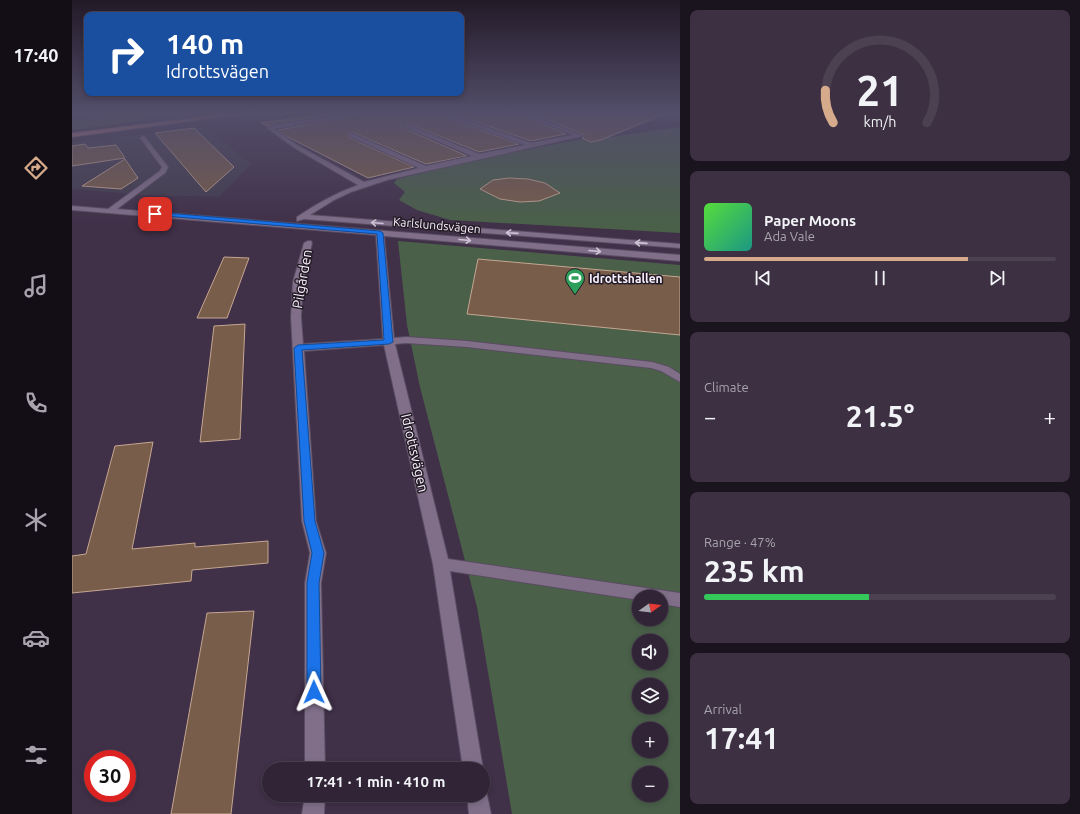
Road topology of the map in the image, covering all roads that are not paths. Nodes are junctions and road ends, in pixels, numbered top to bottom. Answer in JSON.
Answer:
{"nodes":[{"id":1,"x":152,"y":150,"type":"edge"},
{"id":2,"x":302,"y":150,"type":"edge"},
{"id":3,"x":385,"y":150,"type":"edge"},
{"id":4,"x":464,"y":150,"type":"edge"},
{"id":5,"x":506,"y":150,"type":"edge"},
{"id":6,"x":478,"y":156,"type":"junction"},
{"id":7,"x":425,"y":168,"type":"junction"},
{"id":8,"x":362,"y":184,"type":"junction"},
{"id":9,"x":72,"y":208,"type":"edge"},
{"id":10,"x":111,"y":210,"type":"junction"},
{"id":11,"x":303,"y":216,"type":"junction"},
{"id":12,"x":292,"y":226,"type":"junction"},
{"id":13,"x":430,"y":226,"type":"junction"},
{"id":14,"x":380,"y":233,"type":"junction"},
{"id":15,"x":426,"y":236,"type":"junction"},
{"id":16,"x":308,"y":242,"type":"dead end"},
{"id":17,"x":680,"y":246,"type":"edge"},
{"id":18,"x":680,"y":258,"type":"edge"},
{"id":19,"x":389,"y":342,"type":"junction"},
{"id":20,"x":298,"y":348,"type":"junction"},
{"id":21,"x":680,"y":379,"type":"edge"},
{"id":22,"x":441,"y":564,"type":"junction"},
{"id":23,"x":632,"y":593,"type":"edge"},
{"id":24,"x":668,"y":598,"type":"edge"},
{"id":25,"x":680,"y":600,"type":"edge"},
{"id":26,"x":315,"y":762,"type":"edge"},
{"id":27,"x":472,"y":762,"type":"edge"},
{"id":28,"x":314,"y":802,"type":"edge"},
{"id":29,"x":478,"y":802,"type":"edge"},
{"id":30,"x":313,"y":814,"type":"edge"},
{"id":31,"x":480,"y":814,"type":"edge"}],
"edges":[{"from":1,"to":10,"type":"street"},
{"from":2,"to":8,"type":"street"},
{"from":3,"to":7,"type":"street"},
{"from":4,"to":6,"type":"street"},
{"from":5,"to":6,"type":"street"},
{"from":6,"to":7,"type":"street"},
{"from":7,"to":8,"type":"street"},
{"from":8,"to":11,"type":"street"},
{"from":9,"to":10,"type":"street","name":"Karlslundsvägen"},
{"from":10,"to":12,"type":"street","name":"Karlslundsvägen"},
{"from":11,"to":12,"type":"street"},
{"from":13,"to":11,"type":"street","name":"Karlslundsvägen","one_way":true},
{"from":12,"to":14,"type":"street","name":"Karlslundsvägen"},
{"from":13,"to":15,"type":"street"},
{"from":17,"to":13,"type":"street","name":"Karlslundsvägen","one_way":true},
{"from":14,"to":15,"type":"street","name":"Karlslundsvägen"},
{"from":14,"to":19,"type":"street","name":"Idrottsvägen"},
{"from":15,"to":18,"type":"street","name":"Karlslundsvägen","one_way":true},
{"from":16,"to":20,"type":"street","name":"Pilgården"},
{"from":19,"to":20,"type":"street"},
{"from":19,"to":21,"type":"street"},
{"from":19,"to":22,"type":"street","name":"Idrottsvägen"},
{"from":20,"to":26,"type":"street","name":"Pilgården"},
{"from":22,"to":23,"type":"street"},
{"from":22,"to":27,"type":"street","name":"Idrottsvägen"},
{"from":24,"to":25,"type":"street"},
{"from":28,"to":30,"type":"street"},
{"from":29,"to":31,"type":"street"}]}
